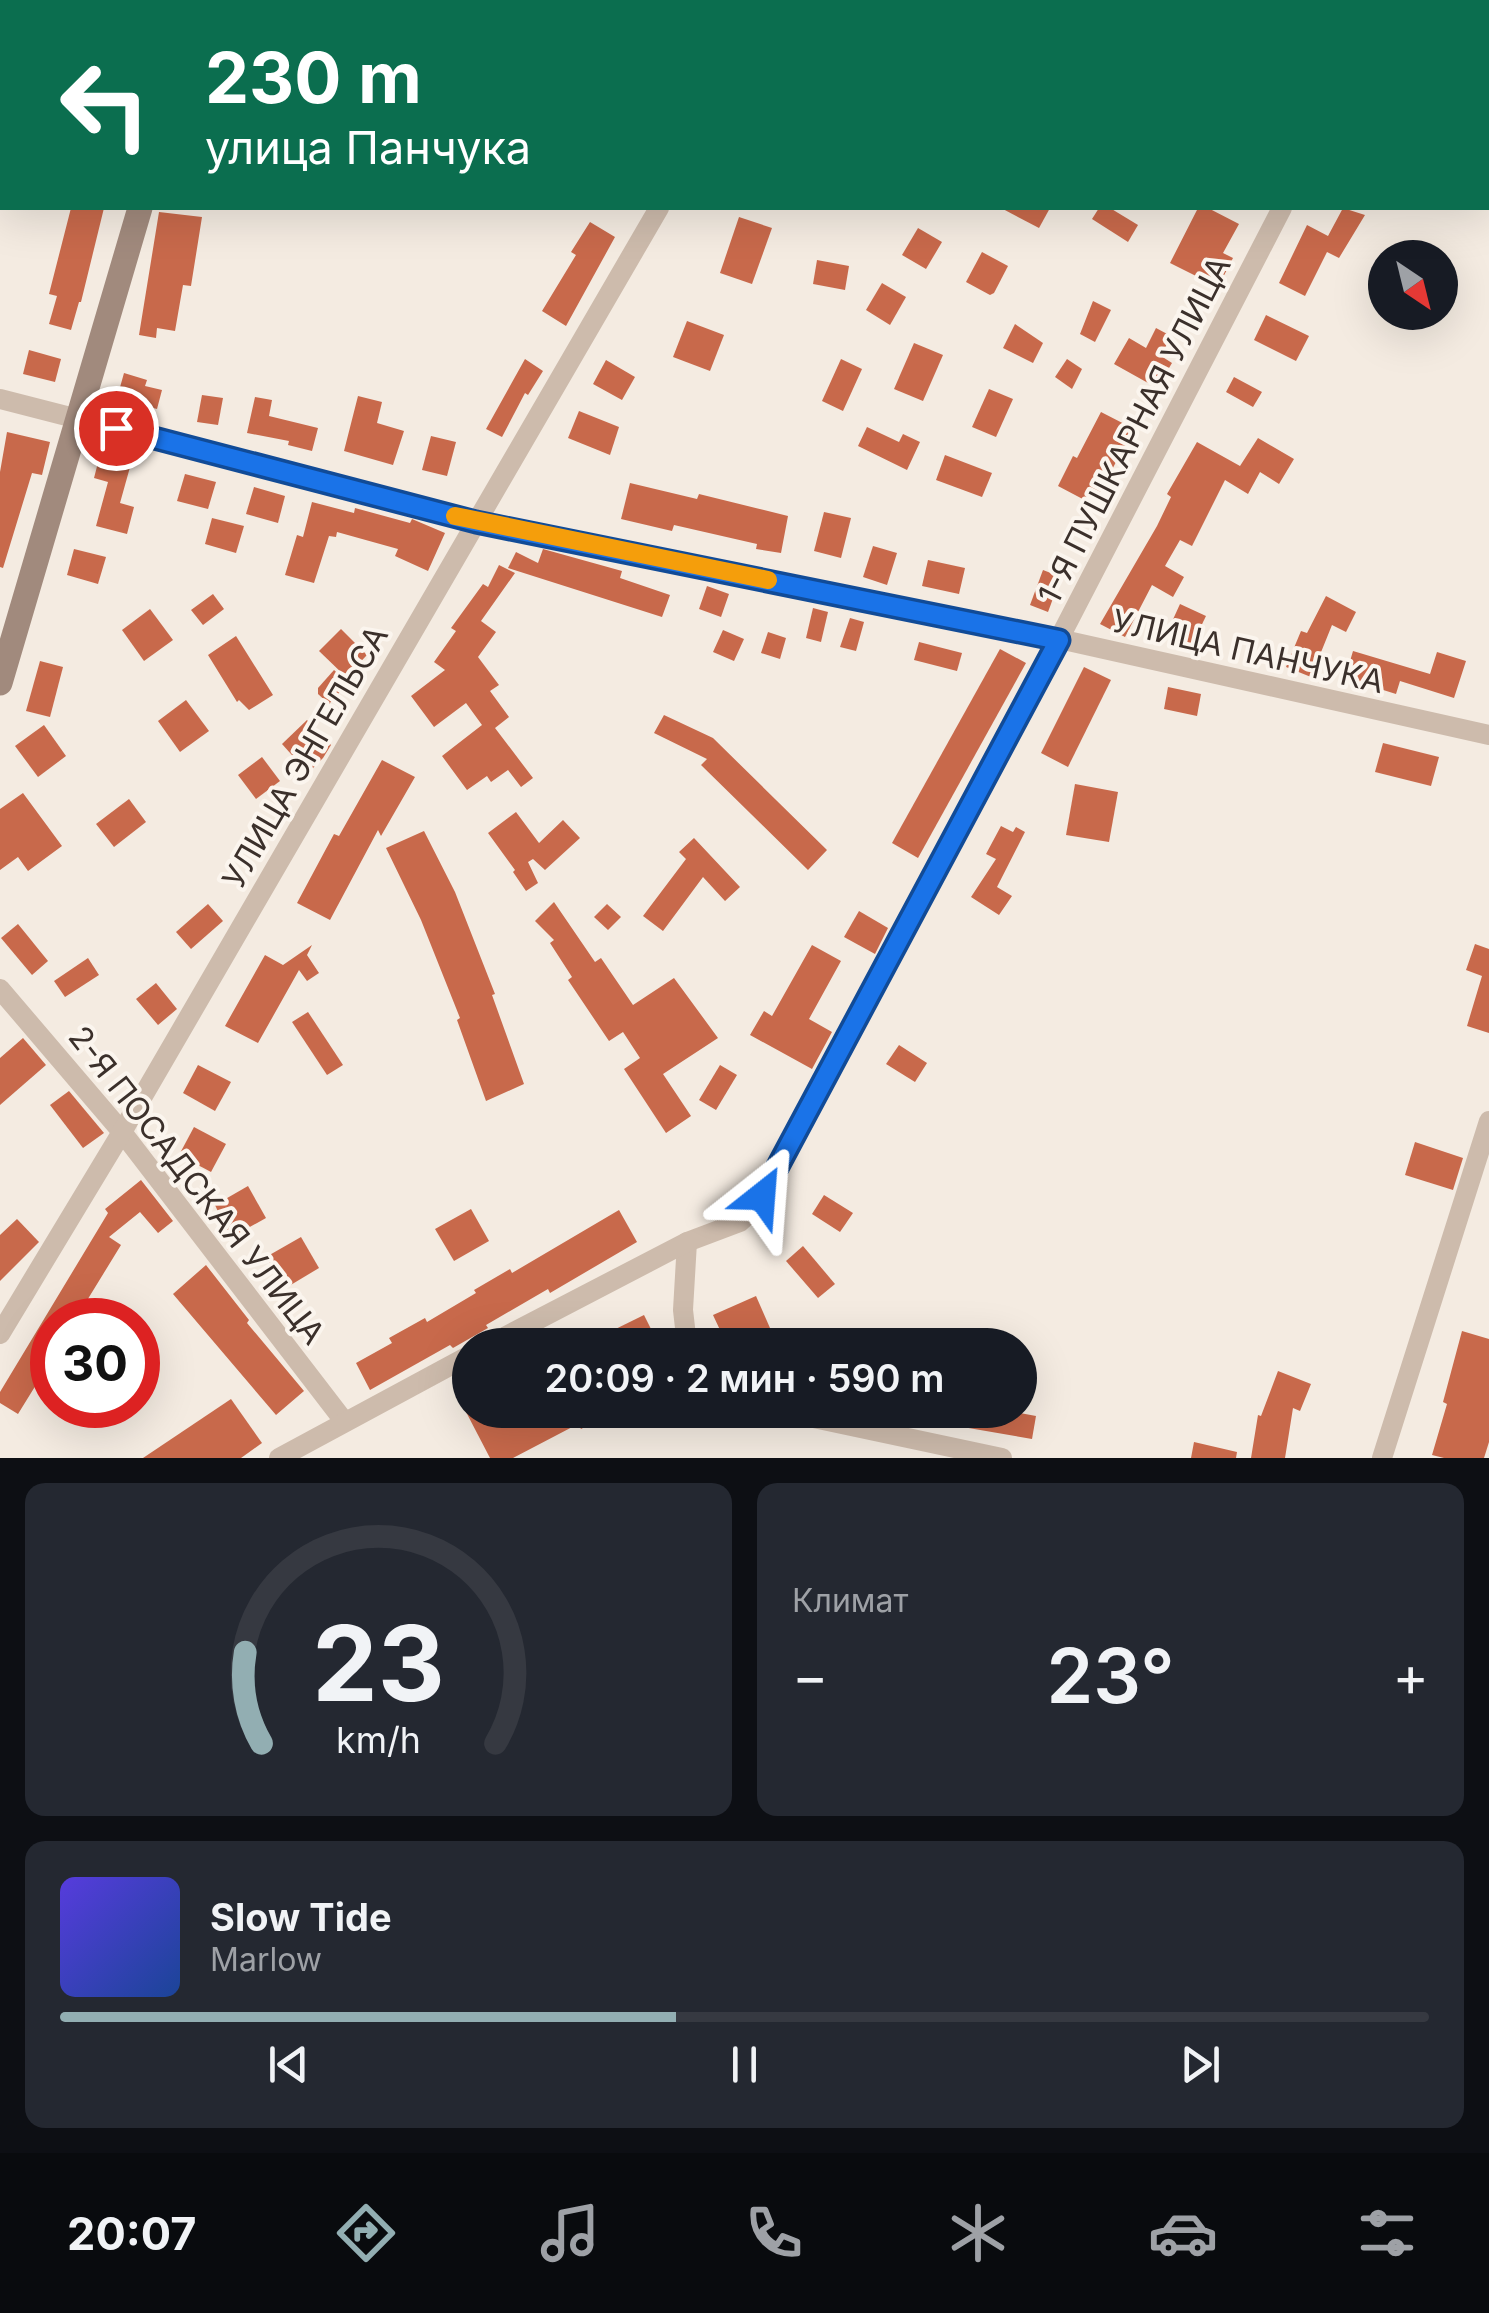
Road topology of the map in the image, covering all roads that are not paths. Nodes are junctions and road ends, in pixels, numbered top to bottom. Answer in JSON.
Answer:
{"nodes":[{"id":1,"x":139,"y":210,"type":"edge"},
{"id":2,"x":658,"y":210,"type":"edge"},
{"id":3,"x":1281,"y":210,"type":"edge"},
{"id":4,"x":0,"y":400,"type":"edge"},
{"id":5,"x":80,"y":419,"type":"junction"},
{"id":6,"x":476,"y":522,"type":"junction"},
{"id":7,"x":1059,"y":640,"type":"junction"},
{"id":8,"x":0,"y":683,"type":"edge"},
{"id":9,"x":1489,"y":735,"type":"edge"},
{"id":10,"x":0,"y":990,"type":"edge"},
{"id":11,"x":1489,"y":1121,"type":"edge"},
{"id":12,"x":122,"y":1132,"type":"junction"},
{"id":13,"x":687,"y":1242,"type":"junction"},
{"id":14,"x":523,"y":1328,"type":"edge"},
{"id":15,"x":686,"y":1328,"type":"edge"},
{"id":16,"x":0,"y":1334,"type":"edge"},
{"id":17,"x":452,"y":1364,"type":"edge"},
{"id":18,"x":344,"y":1420,"type":"junction"},
{"id":19,"x":861,"y":1428,"type":"edge"},
{"id":20,"x":279,"y":1458,"type":"edge"},
{"id":21,"x":1002,"y":1458,"type":"edge"},
{"id":22,"x":1382,"y":1458,"type":"edge"}],
"edges":[{"from":1,"to":5,"type":"main road"},
{"from":2,"to":6,"type":"street","name":"УЛИЦА ЭНГЕЛЬСА"},
{"from":3,"to":7,"type":"street","name":"1-Я ПУШКАРНАЯ УЛИЦА"},
{"from":4,"to":5,"type":"street","name":"УЛИЦА ПАНЧУКА"},
{"from":5,"to":6,"type":"street","name":"УЛИЦА ПАНЧУКА"},
{"from":5,"to":8,"type":"main road"},
{"from":6,"to":7,"type":"street","name":"УЛИЦА ПАНЧУКА"},
{"from":6,"to":12,"type":"street","name":"УЛИЦА ЭНГЕЛЬСА"},
{"from":7,"to":9,"type":"street","name":"УЛИЦА ПАНЧУКА"},
{"from":7,"to":13,"type":"street","name":"1-Я ПУШКАРНАЯ УЛИЦА"},
{"from":10,"to":12,"type":"street","name":"2-Я ПОСАДСКАЯ УЛИЦА"},
{"from":11,"to":22,"type":"street"},
{"from":12,"to":16,"type":"street","name":"УЛИЦА ЭНГЕЛЬСА"},
{"from":12,"to":18,"type":"street","name":"2-Я ПОСАДСКАЯ УЛИЦА"},
{"from":13,"to":14,"type":"street","name":"1-Я ПУШКАРНАЯ УЛИЦА"},
{"from":13,"to":15,"type":"street"},
{"from":17,"to":18,"type":"street"},
{"from":18,"to":20,"type":"street"},
{"from":19,"to":21,"type":"street"}]}
